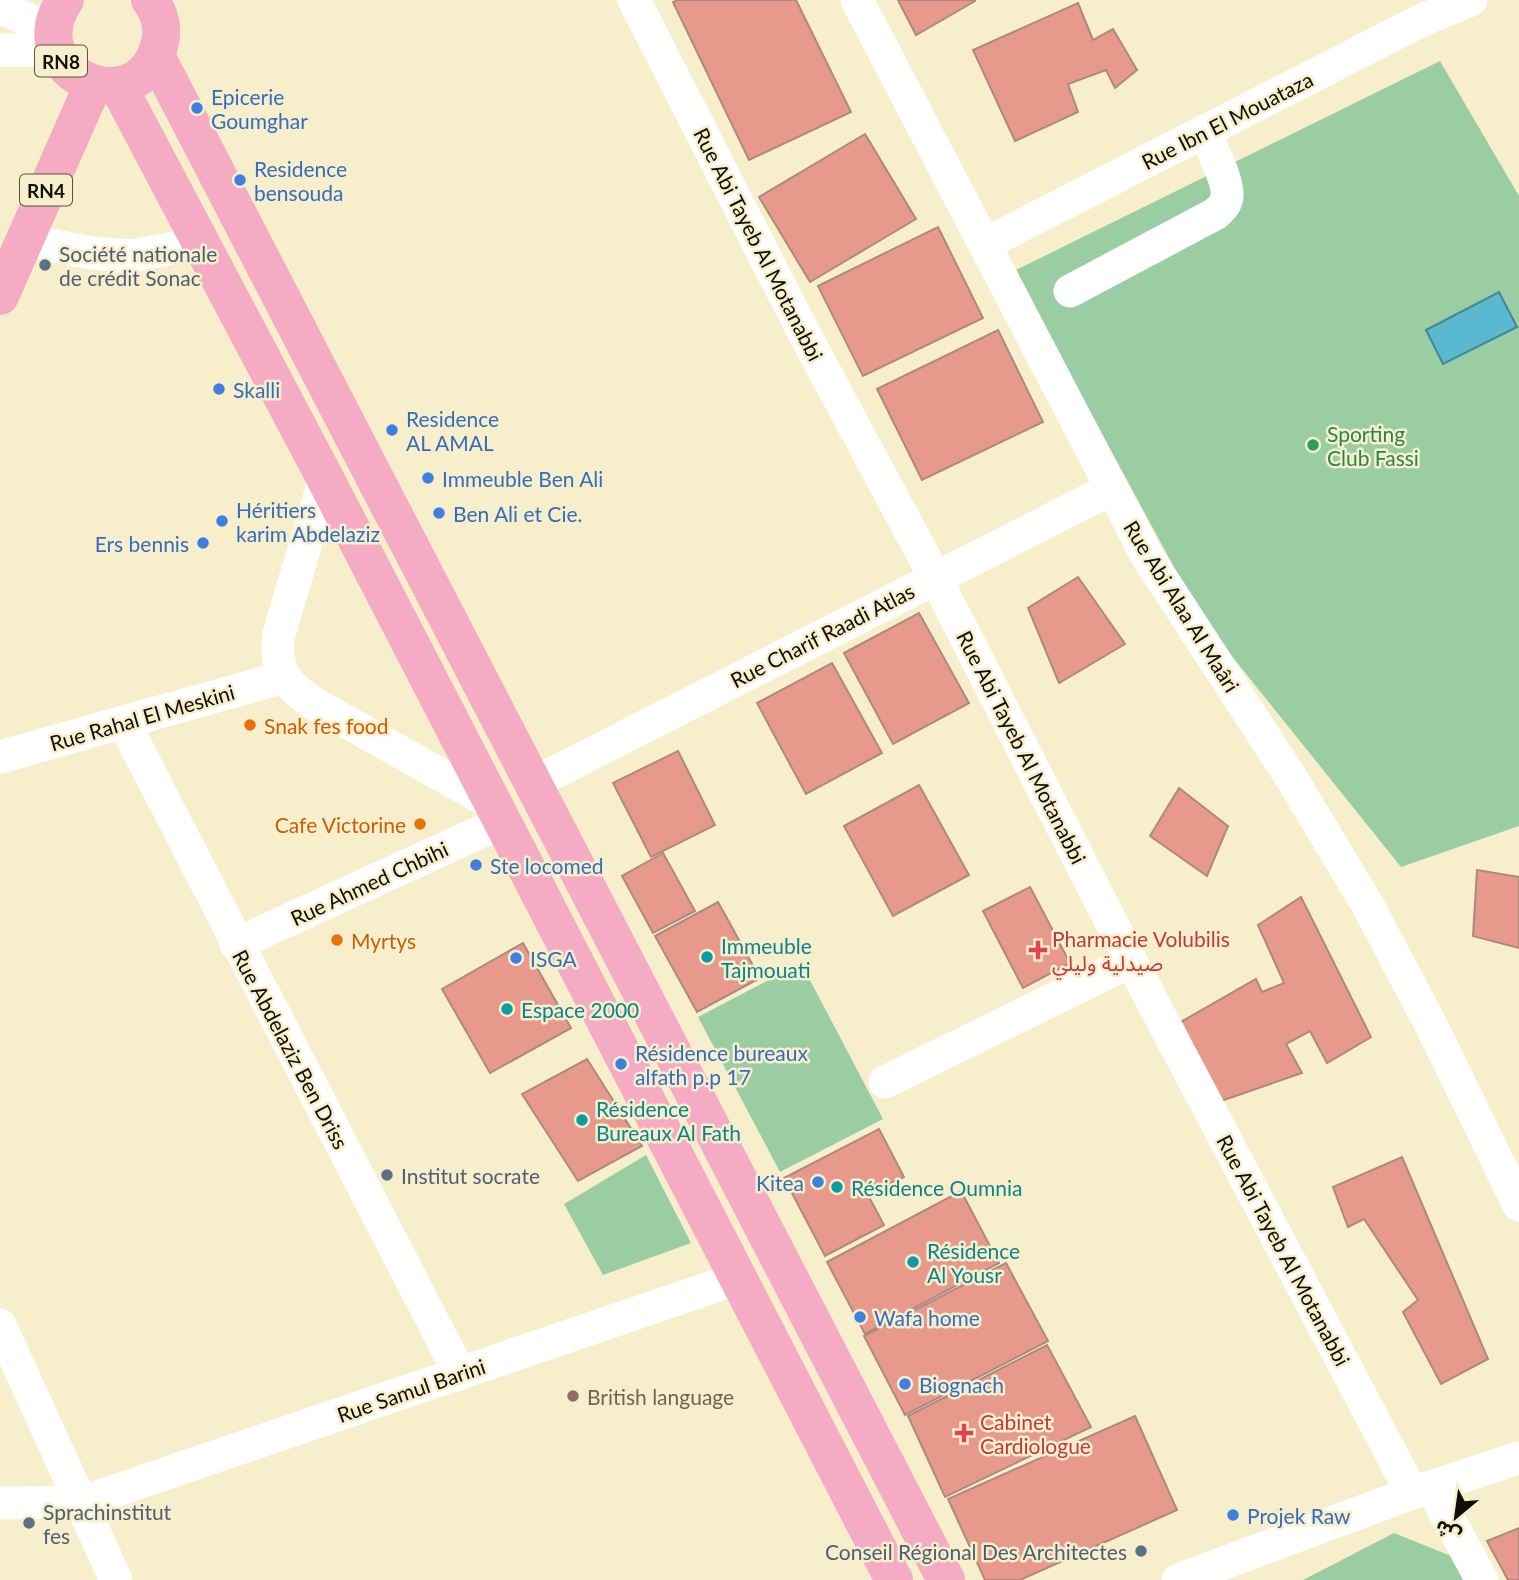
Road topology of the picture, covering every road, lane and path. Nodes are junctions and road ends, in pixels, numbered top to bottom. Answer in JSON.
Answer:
{"nodes":[{"id":1,"x":150,"y":0,"type":"edge"},
{"id":2,"x":634,"y":0,"type":"edge"},
{"id":3,"x":857,"y":0,"type":"edge"},
{"id":4,"x":1471,"y":0,"type":"edge"},
{"id":5,"x":0,"y":8,"type":"edge"},
{"id":6,"x":1418,"y":10,"type":"edge"},
{"id":7,"x":58,"y":27,"type":"edge"},
{"id":8,"x":0,"y":50,"type":"edge"},
{"id":9,"x":156,"y":56,"type":"junction"},
{"id":10,"x":106,"y":85,"type":"junction"},
{"id":11,"x":1204,"y":131,"type":"junction"},
{"id":12,"x":24,"y":240,"type":"junction"},
{"id":13,"x":201,"y":243,"type":"junction"},
{"id":14,"x":985,"y":244,"type":"junction"},
{"id":15,"x":1070,"y":290,"type":"dead end"},
{"id":16,"x":0,"y":296,"type":"edge"},
{"id":17,"x":325,"y":478,"type":"junction"},
{"id":18,"x":1111,"y":489,"type":"junction"},
{"id":19,"x":935,"y":577,"type":"junction"},
{"id":20,"x":284,"y":677,"type":"junction"},
{"id":21,"x":124,"y":723,"type":"junction"},
{"id":22,"x":0,"y":757,"type":"edge"},
{"id":23,"x":534,"y":783,"type":"junction"},
{"id":24,"x":497,"y":813,"type":"junction"},
{"id":25,"x":236,"y":944,"type":"junction"},
{"id":26,"x":1131,"y":961,"type":"junction"},
{"id":27,"x":885,"y":1082,"type":"dead end"},
{"id":28,"x":1519,"y":1205,"type":"edge"},
{"id":29,"x":738,"y":1278,"type":"junction"},
{"id":30,"x":0,"y":1325,"type":"edge"},
{"id":31,"x":460,"y":1374,"type":"junction"},
{"id":32,"x":1519,"y":1458,"type":"edge"},
{"id":33,"x":1421,"y":1490,"type":"junction"},
{"id":34,"x":82,"y":1502,"type":"junction"},
{"id":35,"x":0,"y":1503,"type":"edge"},
{"id":36,"x":116,"y":1580,"type":"edge"},
{"id":37,"x":894,"y":1580,"type":"edge"},
{"id":38,"x":946,"y":1580,"type":"edge"},
{"id":39,"x":1178,"y":1580,"type":"edge"},
{"id":40,"x":1482,"y":1580,"type":"edge"}],
"edges":[{"from":1,"to":9,"type":"main road"},
{"from":2,"to":19,"type":"street","name":"Rue Abi Tayeb Al Motanabbi"},
{"from":3,"to":14,"type":"street","name":"Rue Abi Alaa Al Maâri"},
{"from":4,"to":6,"type":"street","name":"Rue Ibn El Mouataza"},
{"from":5,"to":7,"type":"street"},
{"from":6,"to":11,"type":"street","name":"Rue Ibn El Mouataza"},
{"from":7,"to":8,"type":"street"},
{"from":7,"to":10,"type":"main road","number":"RN8"},
{"from":9,"to":10,"type":"main road"},
{"from":9,"to":23,"type":"main road"},
{"from":10,"to":12,"type":"main road","number":"RN4"},
{"from":10,"to":13,"type":"main road"},
{"from":11,"to":14,"type":"street","name":"Rue Ibn El Mouataza"},
{"from":11,"to":15,"type":"street"},
{"from":12,"to":13,"type":"street"},
{"from":12,"to":16,"type":"main road","number":"RN4"},
{"from":13,"to":17,"type":"main road"},
{"from":14,"to":18,"type":"street","name":"Rue Abi Alaa Al Maâri"},
{"from":17,"to":20,"type":"street"},
{"from":17,"to":24,"type":"main road"},
{"from":18,"to":19,"type":"street","name":"Rue Charif Raadi Atlas"},
{"from":18,"to":28,"type":"street","name":"Rue Abi Alaa Al Maâri"},
{"from":19,"to":23,"type":"street","name":"Rue Charif Raadi Atlas"},
{"from":19,"to":26,"type":"street","name":"Rue Abi Tayeb Al Motanabbi"},
{"from":20,"to":21,"type":"street","name":"Rue Rahal El Meskini"},
{"from":20,"to":24,"type":"street"},
{"from":21,"to":22,"type":"street","name":"Rue Rahal El Meskini"},
{"from":21,"to":25,"type":"street","name":"Rue Abdelaziz Ben Driss"},
{"from":23,"to":38,"type":"main road"},
{"from":24,"to":25,"type":"street","name":"Rue Ahmed Chbihi"},
{"from":24,"to":29,"type":"main road"},
{"from":25,"to":31,"type":"street","name":"Rue Abdelaziz Ben Driss"},
{"from":26,"to":27,"type":"street"},
{"from":26,"to":33,"type":"street","name":"Rue Abi Tayeb Al Motanabbi"},
{"from":29,"to":31,"type":"street","name":"Rue Samul Barini"},
{"from":29,"to":37,"type":"main road"},
{"from":30,"to":34,"type":"street"},
{"from":31,"to":34,"type":"street","name":"Rue Samul Barini"},
{"from":32,"to":33,"type":"street"},
{"from":33,"to":39,"type":"street"},
{"from":33,"to":40,"type":"street","name":"Rue Abi Tayeb Al Motanabbi"},
{"from":34,"to":35,"type":"street","name":"Rue Samul Barini"},
{"from":34,"to":36,"type":"street"}]}
